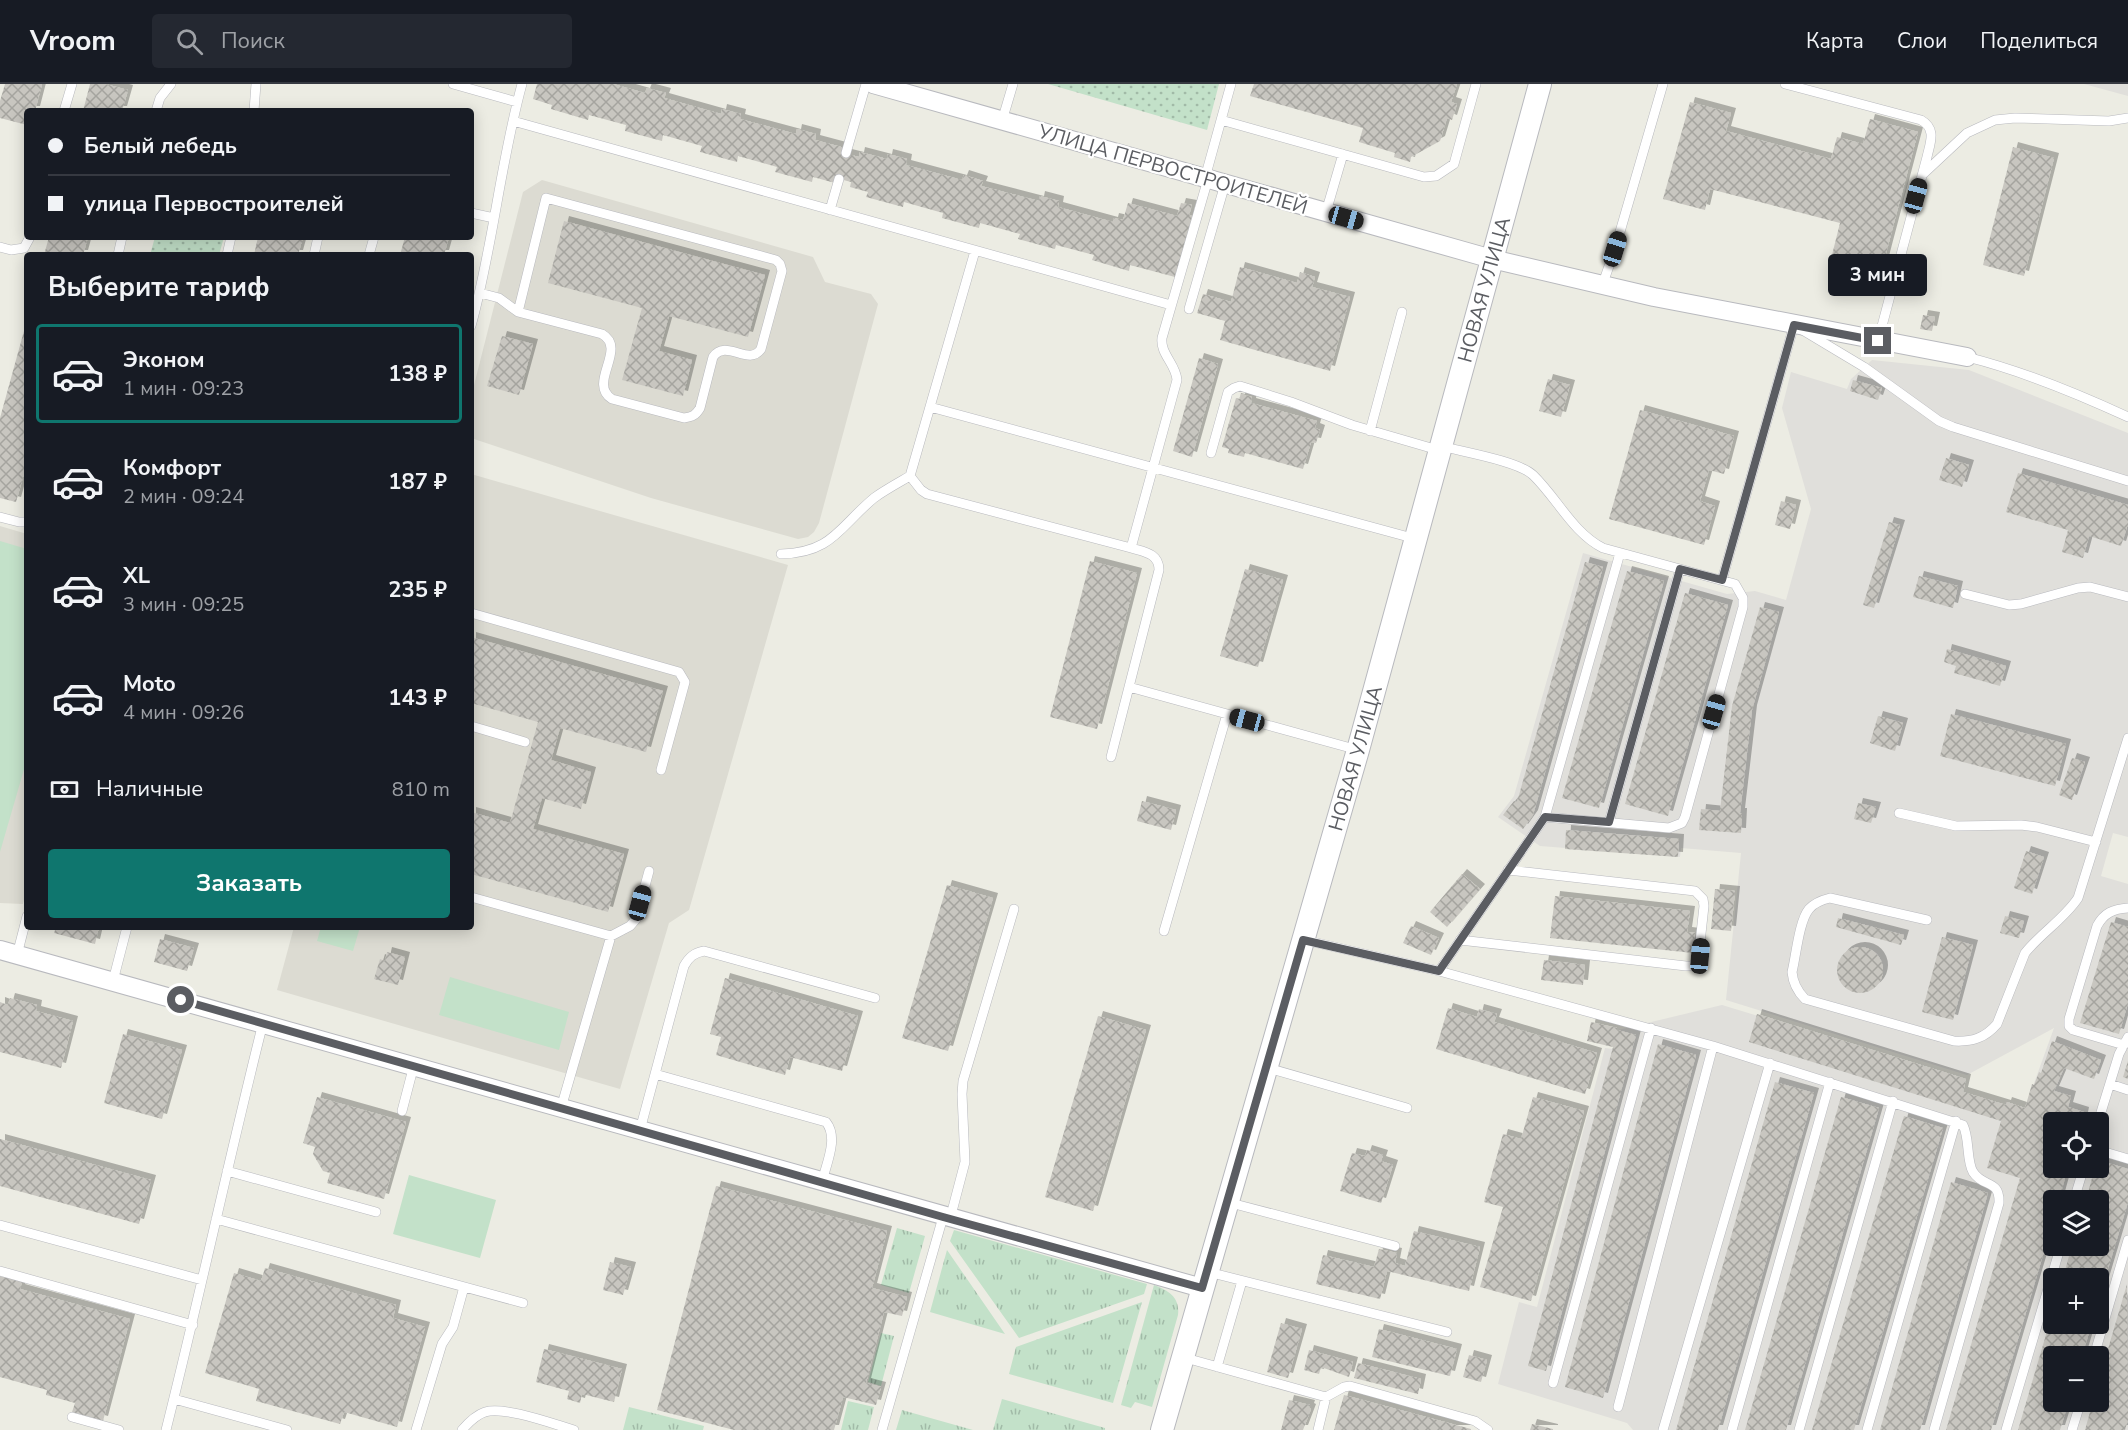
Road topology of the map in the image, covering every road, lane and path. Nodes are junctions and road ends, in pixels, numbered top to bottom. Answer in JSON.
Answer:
{"nodes":[{"id":1,"x":72,"y":84,"type":"edge"},
{"id":2,"x":171,"y":84,"type":"edge"},
{"id":3,"x":256,"y":84,"type":"edge"},
{"id":4,"x":453,"y":84,"type":"edge"},
{"id":5,"x":522,"y":84,"type":"edge"},
{"id":6,"x":866,"y":84,"type":"edge"},
{"id":7,"x":873,"y":84,"type":"edge"},
{"id":8,"x":1013,"y":84,"type":"edge"},
{"id":9,"x":1231,"y":84,"type":"edge"},
{"id":10,"x":1476,"y":84,"type":"edge"},
{"id":11,"x":1663,"y":84,"type":"edge"},
{"id":12,"x":1785,"y":84,"type":"edge"},
{"id":13,"x":1537,"y":85,"type":"edge"},
{"id":14,"x":518,"y":102,"type":"junction"},
{"id":15,"x":65,"y":108,"type":"edge"},
{"id":16,"x":157,"y":108,"type":"edge"},
{"id":17,"x":254,"y":108,"type":"edge"},
{"id":18,"x":2128,"y":118,"type":"edge"},
{"id":19,"x":1221,"y":120,"type":"junction"},
{"id":20,"x":513,"y":121,"type":"junction"},
{"id":21,"x":1002,"y":121,"type":"junction"},
{"id":22,"x":846,"y":153,"type":"dead end"},
{"id":23,"x":1343,"y":154,"type":"junction"},
{"id":24,"x":1922,"y":175,"type":"junction"},
{"id":25,"x":839,"y":179,"type":"dead end"},
{"id":26,"x":1213,"y":180,"type":"junction"},
{"id":27,"x":830,"y":210,"type":"junction"},
{"id":28,"x":1326,"y":212,"type":"junction"},
{"id":29,"x":474,"y":214,"type":"edge"},
{"id":30,"x":494,"y":218,"type":"junction"},
{"id":31,"x":28,"y":240,"type":"edge"},
{"id":32,"x":0,"y":247,"type":"edge"},
{"id":33,"x":975,"y":251,"type":"junction"},
{"id":34,"x":1492,"y":259,"type":"junction"},
{"id":35,"x":1602,"y":286,"type":"junction"},
{"id":36,"x":480,"y":293,"type":"junction"},
{"id":37,"x":1171,"y":305,"type":"junction"},
{"id":38,"x":1189,"y":309,"type":"dead end"},
{"id":39,"x":518,"y":312,"type":"junction"},
{"id":40,"x":1402,"y":312,"type":"dead end"},
{"id":41,"x":474,"y":315,"type":"edge"},
{"id":42,"x":1794,"y":325,"type":"junction"},
{"id":43,"x":1878,"y":341,"type":"junction"},
{"id":44,"x":1967,"y":357,"type":"joint"},
{"id":45,"x":930,"y":407,"type":"junction"},
{"id":46,"x":2127,"y":413,"type":"edge"},
{"id":47,"x":1370,"y":430,"type":"junction"},
{"id":48,"x":1440,"y":448,"type":"junction"},
{"id":49,"x":1211,"y":453,"type":"dead end"},
{"id":50,"x":1153,"y":466,"type":"junction"},
{"id":51,"x":910,"y":476,"type":"junction"},
{"id":52,"x":2128,"y":481,"type":"edge"},
{"id":53,"x":0,"y":516,"type":"edge"},
{"id":54,"x":24,"y":522,"type":"edge"},
{"id":55,"x":1416,"y":539,"type":"junction"},
{"id":56,"x":1131,"y":548,"type":"junction"},
{"id":57,"x":1620,"y":553,"type":"junction"},
{"id":58,"x":781,"y":554,"type":"dead end"},
{"id":59,"x":1680,"y":569,"type":"junction"},
{"id":60,"x":1722,"y":580,"type":"junction"},
{"id":61,"x":1965,"y":594,"type":"dead end"},
{"id":62,"x":2128,"y":597,"type":"edge"},
{"id":63,"x":474,"y":614,"type":"edge"},
{"id":64,"x":1129,"y":687,"type":"junction"},
{"id":65,"x":1227,"y":714,"type":"junction"},
{"id":66,"x":474,"y":727,"type":"edge"},
{"id":67,"x":2128,"y":738,"type":"edge"},
{"id":68,"x":525,"y":742,"type":"dead end"},
{"id":69,"x":1358,"y":750,"type":"junction"},
{"id":70,"x":2126,"y":753,"type":"edge"},
{"id":71,"x":1111,"y":757,"type":"dead end"},
{"id":72,"x":661,"y":770,"type":"dead end"},
{"id":73,"x":1899,"y":813,"type":"dead end"},
{"id":74,"x":1545,"y":817,"type":"junction"},
{"id":75,"x":1609,"y":822,"type":"junction"},
{"id":76,"x":2096,"y":842,"type":"junction"},
{"id":77,"x":1508,"y":870,"type":"junction"},
{"id":78,"x":649,"y":871,"type":"dead end"},
{"id":79,"x":474,"y":898,"type":"edge"},
{"id":80,"x":2128,"y":908,"type":"edge"},
{"id":81,"x":1014,"y":909,"type":"dead end"},
{"id":82,"x":1927,"y":920,"type":"dead end"},
{"id":83,"x":24,"y":922,"type":"edge"},
{"id":84,"x":126,"y":930,"type":"edge"},
{"id":85,"x":1164,"y":931,"type":"dead end"},
{"id":86,"x":611,"y":936,"type":"junction"},
{"id":87,"x":1303,"y":940,"type":"junction"},
{"id":88,"x":1460,"y":940,"type":"junction"},
{"id":89,"x":8,"y":952,"type":"edge"},
{"id":90,"x":1439,"y":971,"type":"junction"},
{"id":91,"x":113,"y":981,"type":"junction"},
{"id":92,"x":875,"y":998,"type":"dead end"},
{"id":93,"x":263,"y":1023,"type":"junction"},
{"id":94,"x":1651,"y":1028,"type":"junction"},
{"id":95,"x":2126,"y":1041,"type":"edge"},
{"id":96,"x":1713,"y":1046,"type":"junction"},
{"id":97,"x":1770,"y":1063,"type":"junction"},
{"id":98,"x":414,"y":1065,"type":"junction"},
{"id":99,"x":1266,"y":1068,"type":"junction"},
{"id":100,"x":655,"y":1074,"type":"junction"},
{"id":101,"x":1830,"y":1082,"type":"junction"},
{"id":102,"x":2110,"y":1084,"type":"junction"},
{"id":103,"x":2128,"y":1090,"type":"edge"},
{"id":104,"x":1893,"y":1101,"type":"junction"},
{"id":105,"x":561,"y":1108,"type":"junction"},
{"id":106,"x":1407,"y":1108,"type":"dead end"},
{"id":107,"x":402,"y":1111,"type":"dead end"},
{"id":108,"x":2101,"y":1112,"type":"edge"},
{"id":109,"x":1956,"y":1121,"type":"junction"},
{"id":110,"x":639,"y":1130,"type":"junction"},
{"id":111,"x":2109,"y":1153,"type":"edge"},
{"id":112,"x":2128,"y":1159,"type":"edge"},
{"id":113,"x":226,"y":1171,"type":"junction"},
{"id":114,"x":822,"y":1182,"type":"junction"},
{"id":115,"x":1227,"y":1202,"type":"junction"},
{"id":116,"x":376,"y":1212,"type":"dead end"},
{"id":117,"x":947,"y":1218,"type":"junction"},
{"id":118,"x":216,"y":1219,"type":"junction"},
{"id":119,"x":0,"y":1225,"type":"edge"},
{"id":120,"x":2128,"y":1240,"type":"edge"},
{"id":121,"x":1395,"y":1246,"type":"dead end"},
{"id":122,"x":2058,"y":1256,"type":"edge"},
{"id":123,"x":0,"y":1271,"type":"edge"},
{"id":124,"x":202,"y":1280,"type":"junction"},
{"id":125,"x":1205,"y":1280,"type":"junction"},
{"id":126,"x":1242,"y":1281,"type":"junction"},
{"id":127,"x":464,"y":1287,"type":"junction"},
{"id":128,"x":523,"y":1303,"type":"dead end"},
{"id":129,"x":193,"y":1324,"type":"junction"},
{"id":130,"x":1447,"y":1332,"type":"dead end"},
{"id":131,"x":2097,"y":1346,"type":"edge"},
{"id":132,"x":1182,"y":1357,"type":"junction"},
{"id":133,"x":1217,"y":1367,"type":"junction"},
{"id":134,"x":1553,"y":1383,"type":"dead end"},
{"id":135,"x":1326,"y":1397,"type":"junction"},
{"id":136,"x":174,"y":1400,"type":"junction"},
{"id":137,"x":1618,"y":1407,"type":"dead end"},
{"id":138,"x":2078,"y":1412,"type":"edge"},
{"id":139,"x":72,"y":1417,"type":"dead end"},
{"id":140,"x":119,"y":1430,"type":"edge"},
{"id":141,"x":166,"y":1430,"type":"edge"},
{"id":142,"x":287,"y":1430,"type":"edge"},
{"id":143,"x":416,"y":1430,"type":"edge"},
{"id":144,"x":462,"y":1430,"type":"edge"},
{"id":145,"x":574,"y":1430,"type":"edge"},
{"id":146,"x":882,"y":1430,"type":"edge"},
{"id":147,"x":1162,"y":1430,"type":"edge"},
{"id":148,"x":1318,"y":1430,"type":"edge"},
{"id":149,"x":1488,"y":1430,"type":"edge"},
{"id":150,"x":1663,"y":1430,"type":"edge"},
{"id":151,"x":1732,"y":1430,"type":"edge"},
{"id":152,"x":1799,"y":1430,"type":"edge"},
{"id":153,"x":1867,"y":1430,"type":"edge"},
{"id":154,"x":1934,"y":1430,"type":"edge"},
{"id":155,"x":2006,"y":1430,"type":"edge"},
{"id":156,"x":2072,"y":1430,"type":"edge"}],
"edges":[{"from":1,"to":15,"type":"lane"},
{"from":2,"to":16,"type":"lane"},
{"from":3,"to":17,"type":"lane"},
{"from":4,"to":14,"type":"lane"},
{"from":5,"to":14,"type":"lane"},
{"from":6,"to":22,"type":"lane"},
{"from":7,"to":21,"type":"street","name":"УЛИЦА ПЕРВОСТРОИТЕЛЕЙ"},
{"from":8,"to":21,"type":"lane"},
{"from":9,"to":19,"type":"lane"},
{"from":10,"to":23,"type":"lane"},
{"from":11,"to":35,"type":"lane"},
{"from":12,"to":24,"type":"lane"},
{"from":13,"to":34,"type":"street","name":"НОВАЯ УЛИЦА"},
{"from":14,"to":20,"type":"lane"},
{"from":18,"to":24,"type":"lane"},
{"from":19,"to":23,"type":"lane"},
{"from":19,"to":26,"type":"lane"},
{"from":20,"to":27,"type":"lane"},
{"from":20,"to":30,"type":"lane"},
{"from":21,"to":26,"type":"street","name":"УЛИЦА ПЕРВОСТРОИТЕЛЕЙ"},
{"from":23,"to":28,"type":"lane"},
{"from":24,"to":43,"type":"lane"},
{"from":25,"to":27,"type":"lane"},
{"from":26,"to":28,"type":"street","name":"УЛИЦА ПЕРВОСТРОИТЕЛЕЙ"},
{"from":26,"to":37,"type":"lane"},
{"from":26,"to":38,"type":"lane"},
{"from":27,"to":33,"type":"lane"},
{"from":28,"to":34,"type":"street","name":"УЛИЦА ПЕРВОСТРОИТЕЛЕЙ"},
{"from":29,"to":30,"type":"lane"},
{"from":30,"to":36,"type":"lane"},
{"from":31,"to":32,"type":"lane"},
{"from":33,"to":37,"type":"lane"},
{"from":33,"to":45,"type":"lane"},
{"from":34,"to":35,"type":"street","name":"УЛИЦА ПЕРВОСТРОИТЕЛЕЙ"},
{"from":34,"to":48,"type":"street","name":"НОВАЯ УЛИЦА"},
{"from":35,"to":42,"type":"street","name":"УЛИЦА ПЕРВОСТРОИТЕЛЕЙ"},
{"from":36,"to":39,"type":"lane"},
{"from":36,"to":41,"type":"lane"},
{"from":37,"to":50,"type":"lane"},
{"from":39,"to":39,"type":"lane"},
{"from":40,"to":47,"type":"lane"},
{"from":42,"to":43,"type":"street","name":"УЛИЦА ПЕРВОСТРОИТЕЛЕЙ"},
{"from":42,"to":52,"type":"lane"},
{"from":42,"to":60,"type":"lane"},
{"from":43,"to":44,"type":"street","name":"УЛИЦА ПЕРВОСТРОИТЕЛЕЙ"},
{"from":44,"to":46,"type":"lane"},
{"from":45,"to":50,"type":"lane"},
{"from":45,"to":51,"type":"lane"},
{"from":47,"to":48,"type":"lane"},
{"from":47,"to":49,"type":"lane"},
{"from":48,"to":55,"type":"street","name":"НОВАЯ УЛИЦА"},
{"from":48,"to":57,"type":"lane"},
{"from":50,"to":55,"type":"lane"},
{"from":50,"to":56,"type":"lane"},
{"from":51,"to":56,"type":"lane"},
{"from":51,"to":58,"type":"lane"},
{"from":53,"to":54,"type":"lane"},
{"from":55,"to":69,"type":"street","name":"НОВАЯ УЛИЦА"},
{"from":56,"to":64,"type":"lane"},
{"from":57,"to":59,"type":"lane"},
{"from":57,"to":74,"type":"lane"},
{"from":59,"to":60,"type":"lane"},
{"from":59,"to":75,"type":"lane"},
{"from":60,"to":75,"type":"lane"},
{"from":61,"to":62,"type":"lane"},
{"from":63,"to":72,"type":"lane"},
{"from":64,"to":65,"type":"lane"},
{"from":64,"to":71,"type":"lane"},
{"from":65,"to":69,"type":"lane"},
{"from":65,"to":85,"type":"lane"},
{"from":66,"to":68,"type":"lane"},
{"from":67,"to":70,"type":"lane"},
{"from":69,"to":87,"type":"street","name":"НОВАЯ УЛИЦА"},
{"from":70,"to":76,"type":"lane"},
{"from":73,"to":76,"type":"lane"},
{"from":74,"to":75,"type":"lane"},
{"from":74,"to":77,"type":"lane"},
{"from":76,"to":82,"type":"lane"},
{"from":77,"to":88,"type":"lane"},
{"from":77,"to":88,"type":"lane"},
{"from":78,"to":86,"type":"lane"},
{"from":79,"to":86,"type":"lane"},
{"from":80,"to":95,"type":"lane"},
{"from":81,"to":117,"type":"lane"},
{"from":83,"to":89,"type":"lane"},
{"from":84,"to":91,"type":"lane"},
{"from":86,"to":105,"type":"lane"},
{"from":87,"to":90,"type":"lane"},
{"from":87,"to":99,"type":"street","name":"НОВАЯ УЛИЦА"},
{"from":88,"to":90,"type":"lane"},
{"from":89,"to":91,"type":"street"},
{"from":90,"to":94,"type":"lane"},
{"from":91,"to":93,"type":"street"},
{"from":92,"to":100,"type":"lane"},
{"from":93,"to":98,"type":"street"},
{"from":93,"to":113,"type":"lane"},
{"from":94,"to":96,"type":"lane"},
{"from":94,"to":134,"type":"lane"},
{"from":95,"to":102,"type":"lane"},
{"from":96,"to":97,"type":"lane"},
{"from":96,"to":137,"type":"lane"},
{"from":97,"to":101,"type":"lane"},
{"from":97,"to":150,"type":"lane"},
{"from":98,"to":105,"type":"street"},
{"from":98,"to":107,"type":"lane"},
{"from":99,"to":106,"type":"lane"},
{"from":99,"to":115,"type":"street","name":"НОВАЯ УЛИЦА"},
{"from":100,"to":110,"type":"lane"},
{"from":100,"to":114,"type":"lane"},
{"from":101,"to":104,"type":"lane"},
{"from":101,"to":151,"type":"lane"},
{"from":102,"to":103,"type":"lane"},
{"from":102,"to":108,"type":"lane"},
{"from":104,"to":109,"type":"lane"},
{"from":104,"to":152,"type":"lane"},
{"from":105,"to":110,"type":"street"},
{"from":109,"to":153,"type":"lane"},
{"from":109,"to":154,"type":"lane"},
{"from":110,"to":114,"type":"street"},
{"from":111,"to":112,"type":"lane"},
{"from":113,"to":116,"type":"lane"},
{"from":113,"to":118,"type":"lane"},
{"from":114,"to":117,"type":"street"},
{"from":115,"to":121,"type":"lane"},
{"from":115,"to":125,"type":"street","name":"НОВАЯ УЛИЦА"},
{"from":117,"to":125,"type":"street"},
{"from":117,"to":146,"type":"lane"},
{"from":118,"to":124,"type":"lane"},
{"from":118,"to":127,"type":"lane"},
{"from":119,"to":124,"type":"lane"},
{"from":120,"to":131,"type":"lane"},
{"from":122,"to":155,"type":"lane"},
{"from":123,"to":129,"type":"lane"},
{"from":124,"to":129,"type":"lane"},
{"from":125,"to":126,"type":"lane"},
{"from":125,"to":132,"type":"street","name":"НОВАЯ УЛИЦА"},
{"from":126,"to":130,"type":"lane"},
{"from":126,"to":133,"type":"lane"},
{"from":127,"to":128,"type":"lane"},
{"from":127,"to":143,"type":"lane"},
{"from":129,"to":136,"type":"lane"},
{"from":132,"to":133,"type":"lane"},
{"from":132,"to":147,"type":"street","name":"НОВАЯ УЛИЦА"},
{"from":133,"to":135,"type":"lane"},
{"from":135,"to":148,"type":"lane"},
{"from":135,"to":149,"type":"lane"},
{"from":136,"to":141,"type":"lane"},
{"from":136,"to":142,"type":"lane"},
{"from":138,"to":156,"type":"lane"},
{"from":139,"to":140,"type":"lane"},
{"from":144,"to":145,"type":"lane"}]}
